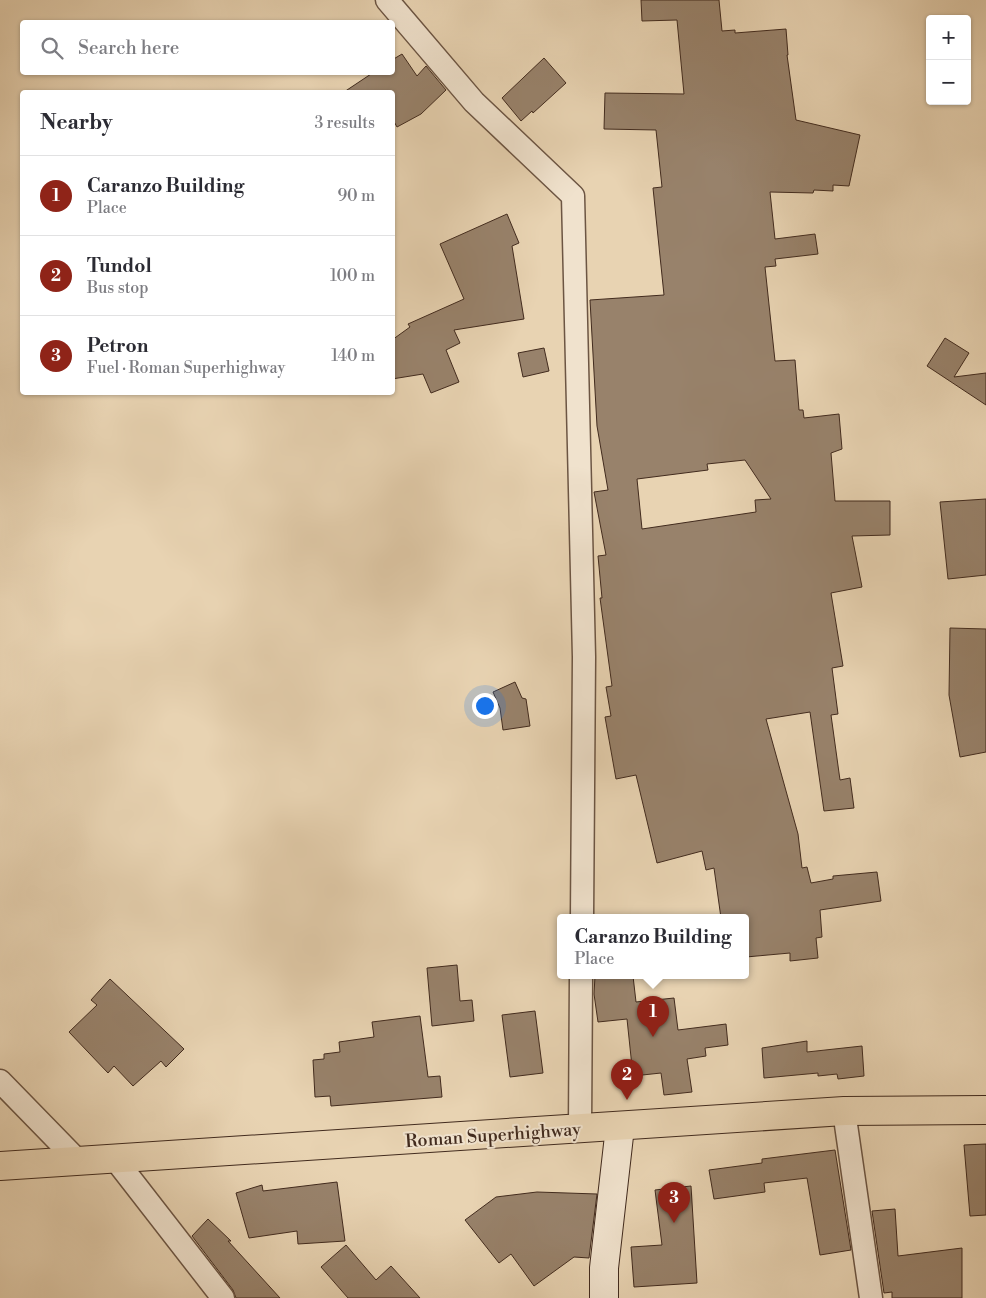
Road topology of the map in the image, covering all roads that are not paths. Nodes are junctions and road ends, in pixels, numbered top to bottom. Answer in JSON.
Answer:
{"nodes":[{"id":1,"x":386,"y":0,"type":"edge"},
{"id":2,"x":582,"y":914,"type":"edge"},
{"id":3,"x":582,"y":979,"type":"edge"},
{"id":4,"x":0,"y":1080,"type":"edge"},
{"id":5,"x":986,"y":1110,"type":"edge"},
{"id":6,"x":844,"y":1111,"type":"junction"},
{"id":7,"x":620,"y":1127,"type":"junction"},
{"id":8,"x":580,"y":1129,"type":"junction"},
{"id":9,"x":115,"y":1159,"type":"junction"},
{"id":10,"x":76,"y":1160,"type":"junction"},
{"id":11,"x":0,"y":1166,"type":"edge"},
{"id":12,"x":223,"y":1298,"type":"edge"},
{"id":13,"x":604,"y":1298,"type":"edge"},
{"id":14,"x":870,"y":1298,"type":"edge"}],
"edges":[{"from":1,"to":2,"type":"street"},
{"from":3,"to":8,"type":"street"},
{"from":4,"to":10,"type":"street"},
{"from":5,"to":6,"type":"main road","name":"Roman Superhighway"},
{"from":6,"to":7,"type":"main road","name":"Roman Superhighway"},
{"from":6,"to":14,"type":"street"},
{"from":7,"to":8,"type":"main road","name":"Roman Superhighway"},
{"from":7,"to":13,"type":"street"},
{"from":8,"to":9,"type":"main road","name":"Roman Superhighway"},
{"from":9,"to":10,"type":"main road","name":"Roman Superhighway"},
{"from":9,"to":12,"type":"street"},
{"from":10,"to":11,"type":"main road","name":"Roman Superhighway"}]}
